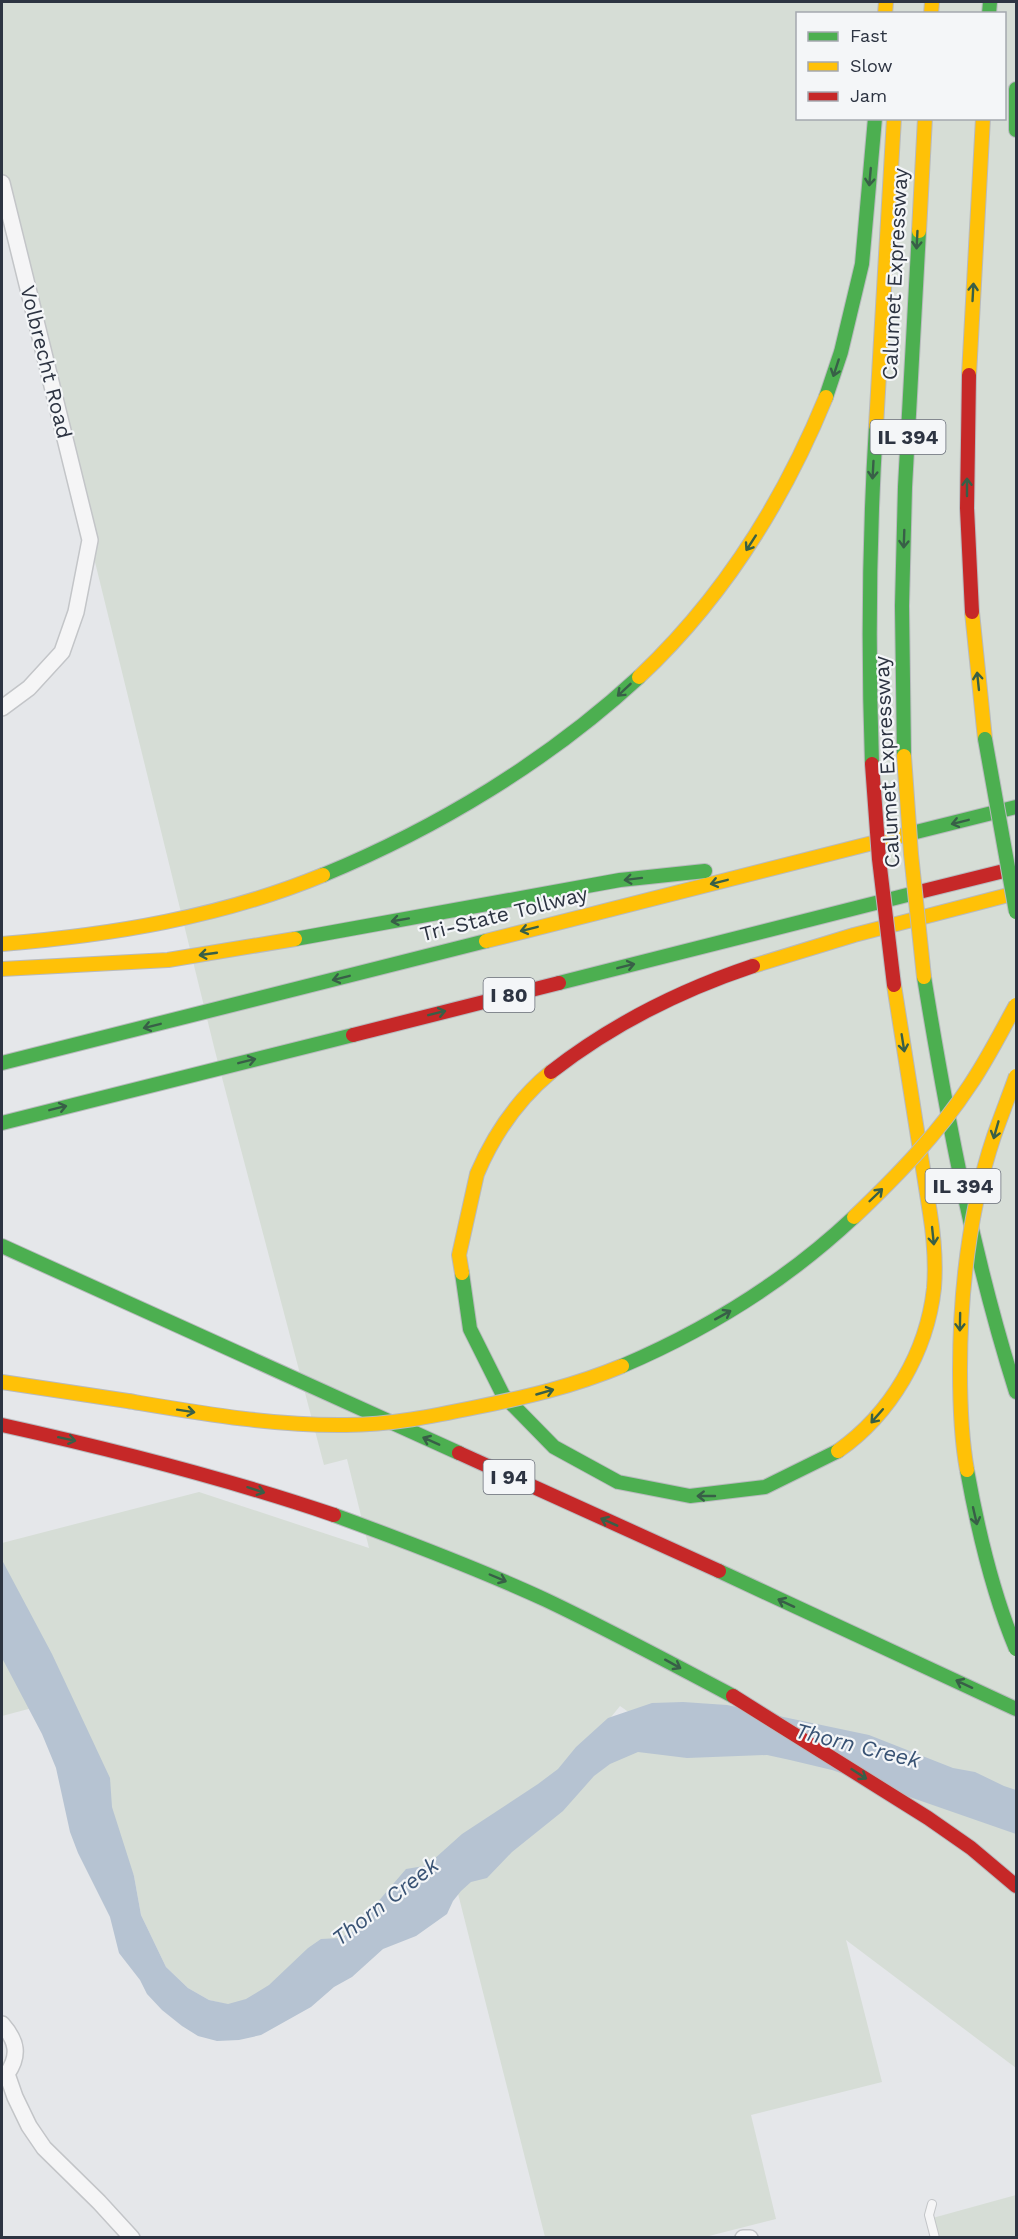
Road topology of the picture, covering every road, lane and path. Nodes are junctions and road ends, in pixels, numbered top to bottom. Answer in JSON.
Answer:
{"nodes":[{"id":1,"x":1017,"y":89,"type":"edge"},
{"id":2,"x":875,"y":120,"type":"edge"},
{"id":3,"x":894,"y":120,"type":"edge"},
{"id":4,"x":925,"y":120,"type":"edge"},
{"id":5,"x":983,"y":120,"type":"edge"},
{"id":6,"x":1017,"y":130,"type":"edge"},
{"id":7,"x":2,"y":183,"type":"edge"},
{"id":8,"x":2,"y":708,"type":"edge"},
{"id":9,"x":1017,"y":807,"type":"edge"},
{"id":10,"x":816,"y":858,"type":"junction"},
{"id":11,"x":1017,"y":868,"type":"edge"},
{"id":12,"x":1017,"y":893,"type":"edge"},
{"id":13,"x":1017,"y":912,"type":"edge"},
{"id":14,"x":887,"y":928,"type":"edge"},
{"id":15,"x":887,"y":928,"type":"edge"},
{"id":16,"x":887,"y":928,"type":"edge"},
{"id":17,"x":887,"y":928,"type":"edge"},
{"id":18,"x":2,"y":945,"type":"edge"},
{"id":19,"x":2,"y":969,"type":"edge"},
{"id":20,"x":1017,"y":1005,"type":"edge"},
{"id":21,"x":2,"y":1063,"type":"edge"},
{"id":22,"x":1017,"y":1076,"type":"edge"},
{"id":23,"x":2,"y":1123,"type":"edge"},
{"id":24,"x":2,"y":1246,"type":"edge"},
{"id":25,"x":2,"y":1382,"type":"edge"},
{"id":26,"x":1017,"y":1392,"type":"edge"},
{"id":27,"x":2,"y":1425,"type":"edge"},
{"id":28,"x":1017,"y":1649,"type":"edge"},
{"id":29,"x":1017,"y":1709,"type":"edge"},
{"id":30,"x":1017,"y":1886,"type":"edge"},
{"id":31,"x":2,"y":2024,"type":"edge"},
{"id":32,"x":4,"y":2074,"type":"edge"},
{"id":33,"x":932,"y":2204,"type":"dead end"},
{"id":34,"x":132,"y":2238,"type":"edge"},
{"id":35,"x":743,"y":2238,"type":"edge"},
{"id":36,"x":750,"y":2238,"type":"edge"},
{"id":37,"x":935,"y":2238,"type":"edge"}],
"edges":[{"from":1,"to":6,"type":"highway"},
{"from":2,"to":18,"type":"highway","one_way":true},
{"from":3,"to":14,"type":"highway","one_way":true,"bridge":true},
{"from":4,"to":26,"type":"highway","name":"Calumet Expressway","number":"IL 394","one_way":true,"bridge":true},
{"from":13,"to":5,"type":"highway","number":"IL 394","one_way":true,"bridge":true},
{"from":7,"to":8,"type":"street","name":"Volbrecht Road"},
{"from":9,"to":10,"type":"highway","name":"Tri-State Tollway","one_way":true},
{"from":10,"to":19,"type":"highway","one_way":true},
{"from":10,"to":21,"type":"highway","name":"Tri-State Tollway","one_way":true},
{"from":23,"to":11,"type":"highway","number":"I 80","one_way":true},
{"from":17,"to":12,"type":"highway","one_way":true,"bridge":true},
{"from":15,"to":16,"type":"highway","one_way":true,"bridge":true},
{"from":25,"to":20,"type":"highway","one_way":true,"bridge":true},
{"from":22,"to":28,"type":"highway","one_way":true,"bridge":true},
{"from":29,"to":24,"type":"highway","number":"I 94","one_way":true},
{"from":27,"to":30,"type":"highway","one_way":true},
{"from":31,"to":32,"type":"street"},
{"from":32,"to":34,"type":"street"},
{"from":33,"to":37,"type":"lane"},
{"from":35,"to":36,"type":"street"}]}
